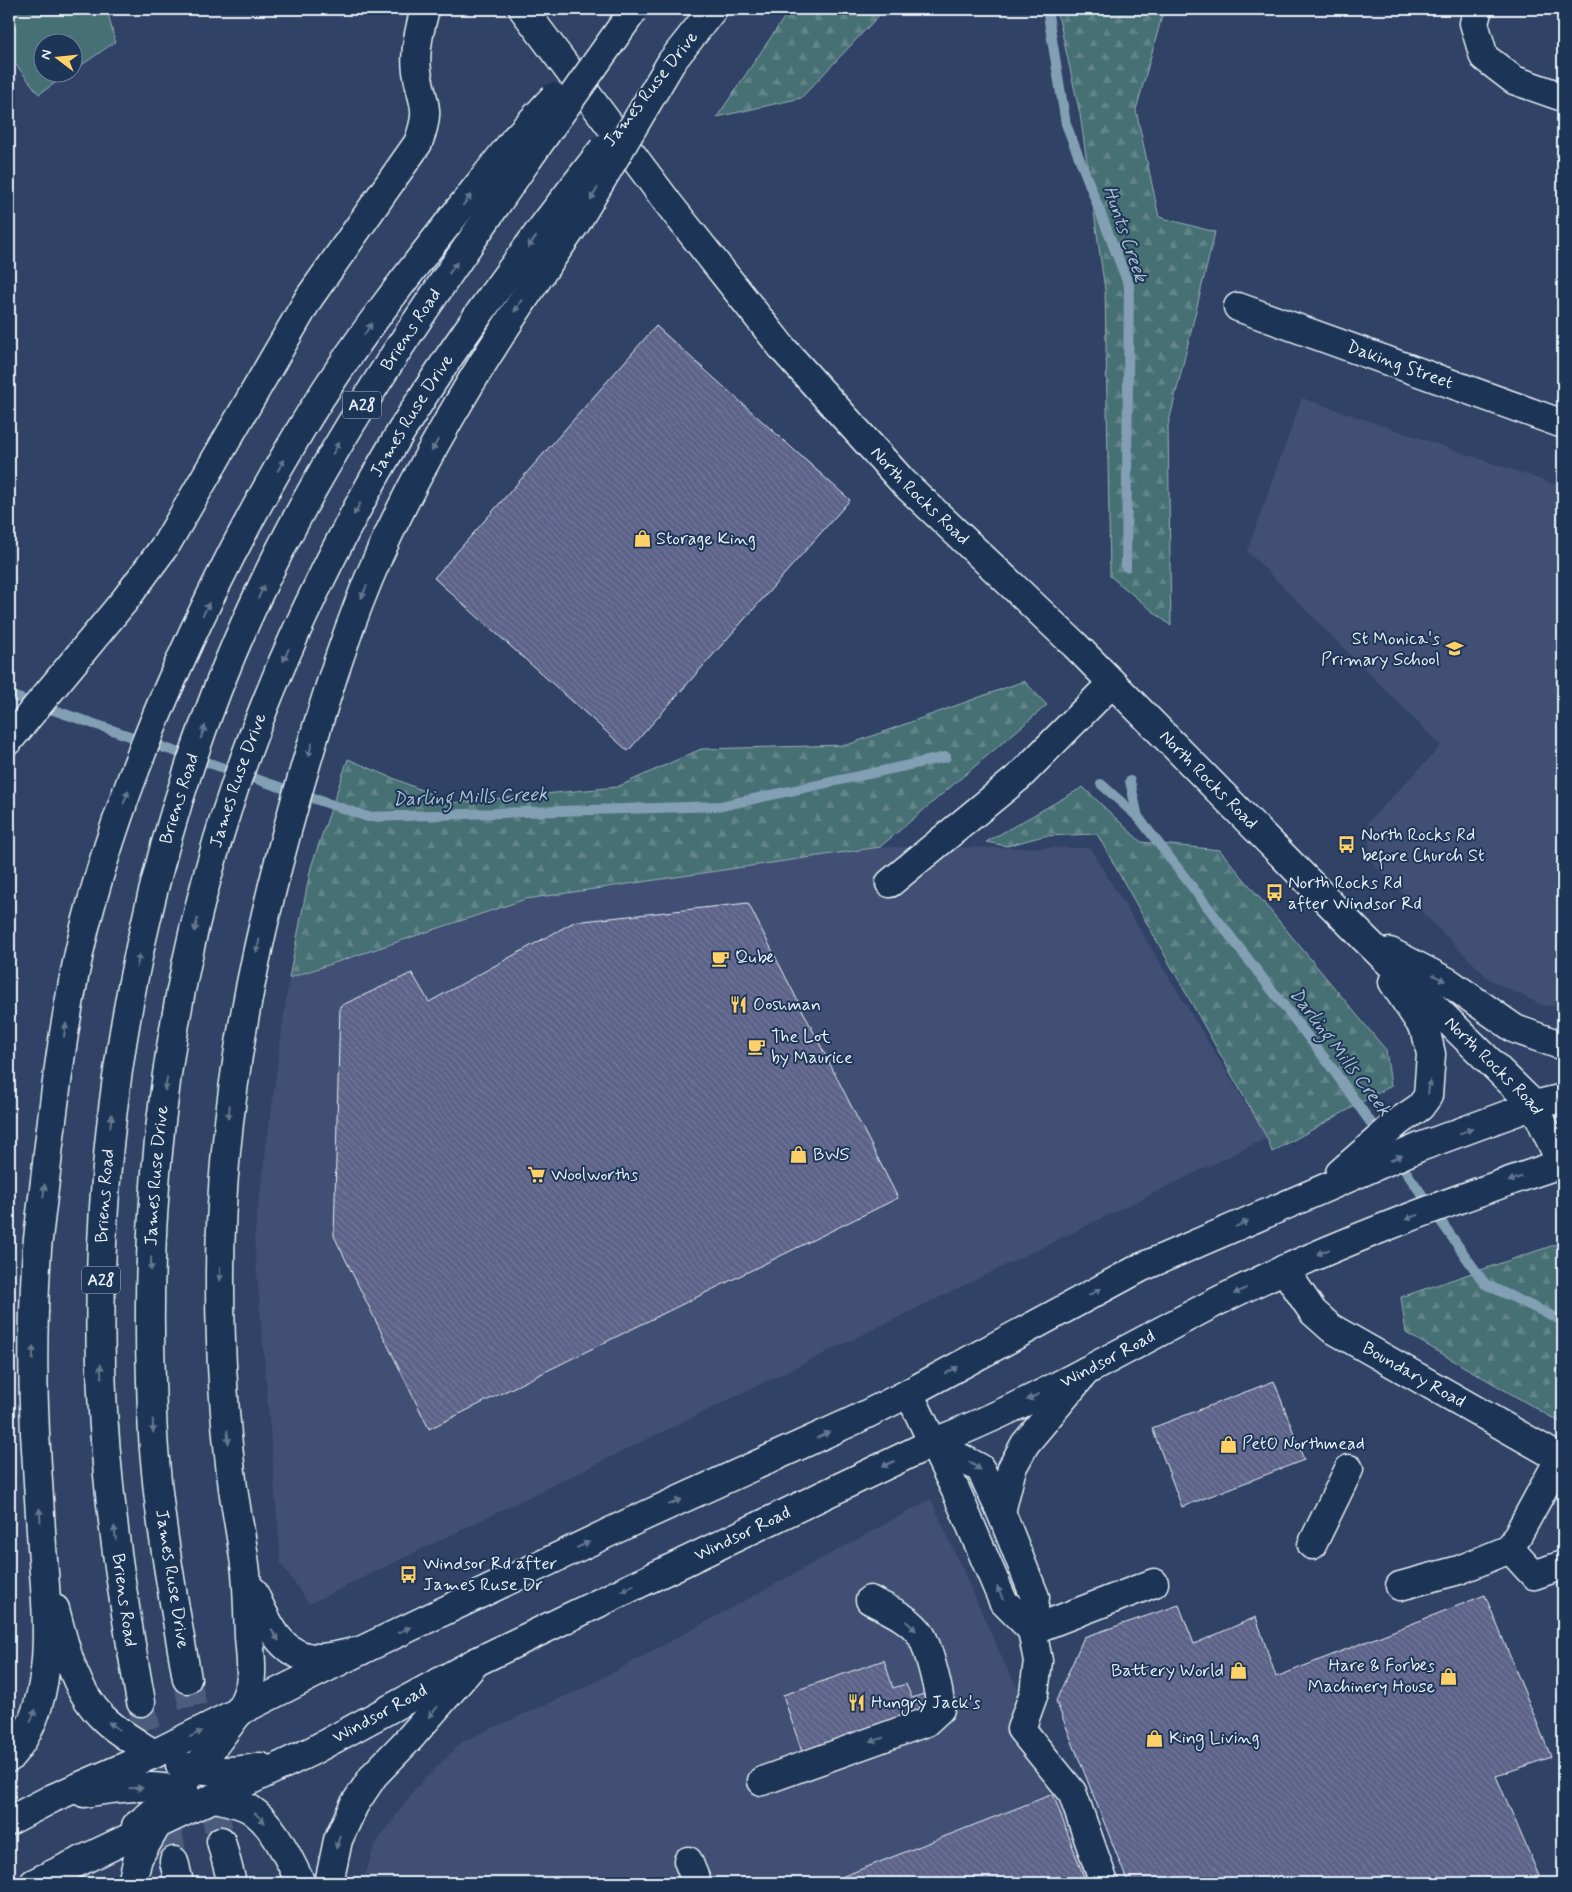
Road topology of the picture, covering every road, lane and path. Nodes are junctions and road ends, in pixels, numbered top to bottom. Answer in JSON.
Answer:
{"nodes":[{"id":1,"x":425,"y":9,"type":"edge"},
{"id":2,"x":523,"y":9,"type":"edge"},
{"id":3,"x":713,"y":9,"type":"edge"},
{"id":4,"x":1478,"y":9,"type":"edge"},
{"id":5,"x":634,"y":10,"type":"edge"},
{"id":6,"x":1563,"y":97,"type":"edge"},
{"id":7,"x":522,"y":149,"type":"junction"},
{"id":8,"x":569,"y":213,"type":"junction"},
{"id":9,"x":1238,"y":307,"type":"dead end"},
{"id":10,"x":1563,"y":424,"type":"edge"},
{"id":11,"x":1112,"y":683,"type":"junction"},
{"id":12,"x":9,"y":740,"type":"edge"},
{"id":13,"x":890,"y":883,"type":"dead end"},
{"id":14,"x":1365,"y":939,"type":"junction"},
{"id":15,"x":1563,"y":1046,"type":"edge"},
{"id":16,"x":1563,"y":1098,"type":"edge"},
{"id":17,"x":1534,"y":1105,"type":"junction"},
{"id":18,"x":1562,"y":1163,"type":"edge"},
{"id":19,"x":1333,"y":1183,"type":"junction"},
{"id":20,"x":1284,"y":1269,"type":"junction"},
{"id":21,"x":1086,"y":1371,"type":"junction"},
{"id":22,"x":909,"y":1393,"type":"junction"},
{"id":23,"x":932,"y":1443,"type":"junction"},
{"id":24,"x":1561,"y":1459,"type":"edge"},
{"id":25,"x":1348,"y":1469,"type":"dead end"},
{"id":26,"x":1001,"y":1512,"type":"junction"},
{"id":27,"x":1312,"y":1545,"type":"dead end"},
{"id":28,"x":1510,"y":1549,"type":"junction"},
{"id":29,"x":43,"y":1564,"type":"junction"},
{"id":30,"x":1563,"y":1565,"type":"edge"},
{"id":31,"x":246,"y":1576,"type":"junction"},
{"id":32,"x":1154,"y":1583,"type":"dead end"},
{"id":33,"x":1400,"y":1586,"type":"dead end"},
{"id":34,"x":870,"y":1600,"type":"dead end"},
{"id":35,"x":1032,"y":1630,"type":"junction"},
{"id":36,"x":360,"y":1651,"type":"junction"},
{"id":37,"x":476,"y":1662,"type":"junction"},
{"id":38,"x":187,"y":1679,"type":"tunnel mouth"},
{"id":39,"x":277,"y":1693,"type":"junction"},
{"id":40,"x":141,"y":1702,"type":"tunnel mouth"},
{"id":41,"x":239,"y":1713,"type":"junction"},
{"id":42,"x":154,"y":1754,"type":"junction"},
{"id":43,"x":9,"y":1758,"type":"edge"},
{"id":44,"x":294,"y":1760,"type":"junction"},
{"id":45,"x":190,"y":1781,"type":"junction"},
{"id":46,"x":762,"y":1782,"type":"dead end"},
{"id":47,"x":53,"y":1798,"type":"junction"},
{"id":48,"x":216,"y":1798,"type":"junction"},
{"id":49,"x":9,"y":1821,"type":"edge"},
{"id":50,"x":157,"y":1825,"type":"junction"},
{"id":51,"x":221,"y":1841,"type":"tunnel mouth"},
{"id":52,"x":101,"y":1851,"type":"junction"},
{"id":53,"x":45,"y":1882,"type":"edge"},
{"id":54,"x":132,"y":1883,"type":"edge"},
{"id":55,"x":232,"y":1883,"type":"edge"},
{"id":56,"x":301,"y":1883,"type":"edge"},
{"id":57,"x":330,"y":1883,"type":"edge"},
{"id":58,"x":1104,"y":1883,"type":"edge"}],
"edges":[{"from":1,"to":12,"type":"main road"},
{"from":2,"to":11,"type":"main road","name":"North Rocks Road"},
{"from":3,"to":8,"type":"main road","name":"James Ruse Drive","number":"A28","one_way":true,"bridge":true},
{"from":4,"to":6,"type":"main road"},
{"from":5,"to":7,"type":"main road","name":"Briens Road","number":"A28","bridge":true},
{"from":29,"to":7,"type":"main road","one_way":true},
{"from":40,"to":7,"type":"main road","name":"Briens Road","number":"A28","one_way":true},
{"from":8,"to":31,"type":"main road","one_way":true},
{"from":8,"to":38,"type":"main road","name":"James Ruse Drive","number":"A28","one_way":true},
{"from":9,"to":10,"type":"main road","name":"Daking Street"},
{"from":11,"to":13,"type":"main road"},
{"from":11,"to":14,"type":"main road","name":"North Rocks Road"},
{"from":14,"to":15,"type":"main road","name":"North Rocks Road","one_way":true},
{"from":14,"to":17,"type":"main road","name":"North Rocks Road"},
{"from":19,"to":14,"type":"main road","one_way":true},
{"from":16,"to":17,"type":"main road"},
{"from":17,"to":18,"type":"main road","name":"North Rocks Road"},
{"from":19,"to":17,"type":"main road","one_way":true},
{"from":18,"to":20,"type":"main road","name":"Windsor Road","one_way":true},
{"from":22,"to":19,"type":"main road","one_way":true},
{"from":20,"to":21,"type":"main road","name":"Windsor Road","one_way":true},
{"from":20,"to":24,"type":"main road","name":"Boundary Road"},
{"from":21,"to":23,"type":"main road","name":"Windsor Road","one_way":true},
{"from":21,"to":26,"type":"main road"},
{"from":22,"to":23,"type":"main road"},
{"from":36,"to":22,"type":"main road","one_way":true},
{"from":23,"to":26,"type":"main road","one_way":true},
{"from":35,"to":23,"type":"main road","one_way":true},
{"from":23,"to":37,"type":"main road","name":"Windsor Road","one_way":true},
{"from":24,"to":28,"type":"main road"},
{"from":25,"to":27,"type":"main road"},
{"from":26,"to":35,"type":"main road"},
{"from":28,"to":30,"type":"main road"},
{"from":28,"to":33,"type":"main road"},
{"from":42,"to":29,"type":"main road","one_way":true},
{"from":43,"to":29,"type":"main road","one_way":true},
{"from":31,"to":36,"type":"main road","one_way":true},
{"from":31,"to":41,"type":"main road"},
{"from":32,"to":35,"type":"main road"},
{"from":34,"to":46,"type":"main road","one_way":true},
{"from":35,"to":58,"type":"main road"},
{"from":36,"to":39,"type":"main road"},
{"from":37,"to":44,"type":"main road","name":"Windsor Road"},
{"from":37,"to":57,"type":"main road","one_way":true},
{"from":39,"to":41,"type":"main road"},
{"from":39,"to":45,"type":"main road"},
{"from":42,"to":41,"type":"main road","one_way":true},
{"from":41,"to":45,"type":"main road"},
{"from":42,"to":45,"type":"main road"},
{"from":42,"to":47,"type":"main road"},
{"from":44,"to":45,"type":"main road"},
{"from":44,"to":48,"type":"main road","name":"Windsor Road"},
{"from":47,"to":45,"type":"main road","one_way":true},
{"from":45,"to":48,"type":"main road"},
{"from":45,"to":50,"type":"main road"},
{"from":45,"to":52,"type":"main road"},
{"from":47,"to":49,"type":"main road"},
{"from":48,"to":50,"type":"main road","name":"Windsor Road"},
{"from":48,"to":56,"type":"main road","one_way":true},
{"from":50,"to":52,"type":"main road","name":"Windsor Road"},
{"from":50,"to":54,"type":"main road"},
{"from":51,"to":55,"type":"main road"},
{"from":52,"to":53,"type":"main road","name":"Windsor Road"}]}
